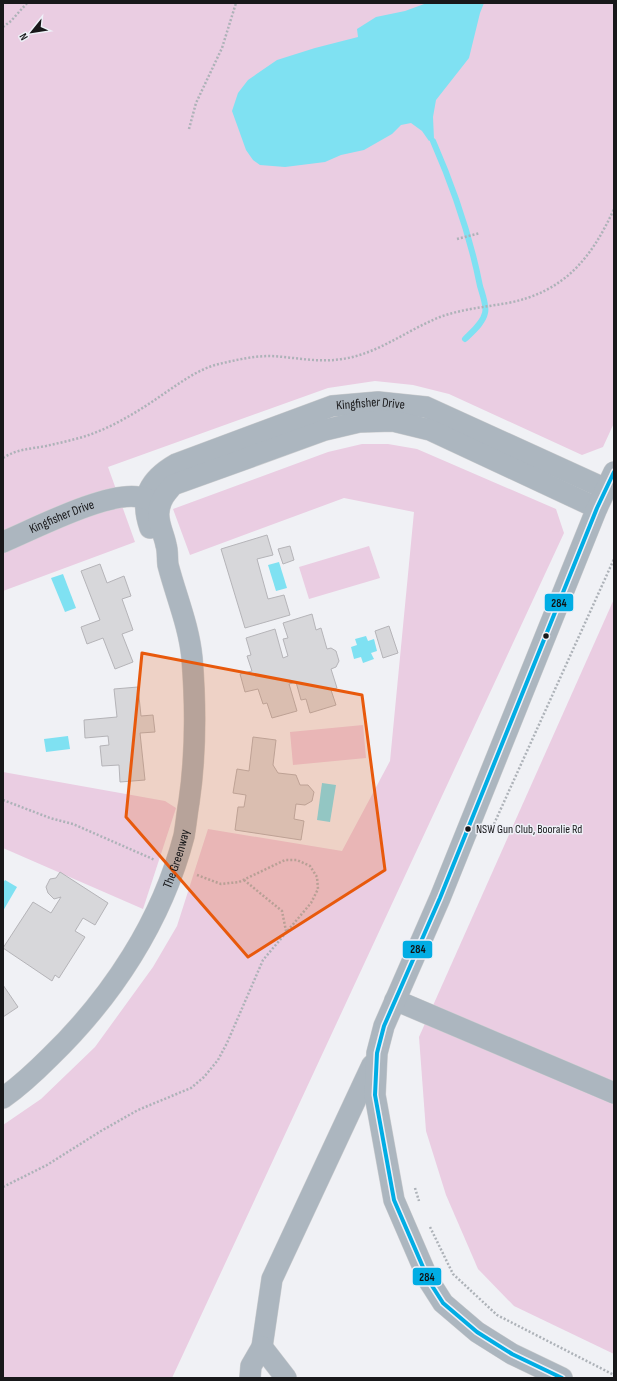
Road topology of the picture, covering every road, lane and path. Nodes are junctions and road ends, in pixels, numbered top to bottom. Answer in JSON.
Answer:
{"nodes":[{"id":1,"x":27,"y":3,"type":"edge"},
{"id":2,"x":236,"y":3,"type":"edge"},
{"id":3,"x":3,"y":27,"type":"edge"},
{"id":4,"x":189,"y":128,"type":"dead end"},
{"id":5,"x":614,"y":210,"type":"edge"},
{"id":6,"x":480,"y":233,"type":"dead end"},
{"id":7,"x":457,"y":239,"type":"dead end"},
{"id":8,"x":3,"y":458,"type":"edge"},
{"id":9,"x":610,"y":480,"type":"edge"},
{"id":10,"x":153,"y":502,"type":"junction"},
{"id":11,"x":597,"y":508,"type":"junction"},
{"id":12,"x":3,"y":542,"type":"edge"},
{"id":13,"x":614,"y":559,"type":"edge"},
{"id":14,"x":3,"y":800,"type":"edge"},
{"id":15,"x":493,"y":826,"type":"dead end"},
{"id":16,"x":155,"y":860,"type":"dead end"},
{"id":17,"x":197,"y":875,"type":"dead end"},
{"id":18,"x":244,"y":880,"type":"junction"},
{"id":19,"x":286,"y":931,"type":"junction"},
{"id":20,"x":395,"y":1000,"type":"junction"},
{"id":21,"x":377,"y":1053,"type":"junction"},
{"id":22,"x":614,"y":1094,"type":"edge"},
{"id":23,"x":3,"y":1098,"type":"edge"},
{"id":24,"x":3,"y":1187,"type":"edge"},
{"id":25,"x":414,"y":1187,"type":"dead end"},
{"id":26,"x":419,"y":1202,"type":"dead end"},
{"id":27,"x":429,"y":1224,"type":"dead end"},
{"id":28,"x":262,"y":1347,"type":"junction"},
{"id":29,"x":614,"y":1375,"type":"edge"},
{"id":30,"x":250,"y":1378,"type":"edge"},
{"id":31,"x":286,"y":1378,"type":"edge"},
{"id":32,"x":562,"y":1378,"type":"edge"}],
"edges":[{"from":1,"to":3,"type":"path"},
{"from":2,"to":4,"type":"path"},
{"from":5,"to":8,"type":"path"},
{"from":6,"to":7,"type":"path"},
{"from":9,"to":10,"type":"street","name":"Kingfisher Drive"},
{"from":9,"to":11,"type":"street"},
{"from":10,"to":11,"type":"street","name":"Kingfisher Drive"},
{"from":10,"to":12,"type":"street","name":"Kingfisher Drive"},
{"from":10,"to":23,"type":"street","name":"The Greenway"},
{"from":11,"to":20,"type":"street"},
{"from":13,"to":15,"type":"path"},
{"from":14,"to":16,"type":"path"},
{"from":17,"to":18,"type":"path"},
{"from":18,"to":19,"type":"path"},
{"from":18,"to":19,"type":"path"},
{"from":19,"to":24,"type":"path"},
{"from":20,"to":21,"type":"street"},
{"from":20,"to":22,"type":"street"},
{"from":21,"to":28,"type":"street"},
{"from":21,"to":32,"type":"street"},
{"from":25,"to":26,"type":"path"},
{"from":27,"to":29,"type":"path"},
{"from":28,"to":30,"type":"street"},
{"from":28,"to":31,"type":"street"}]}
